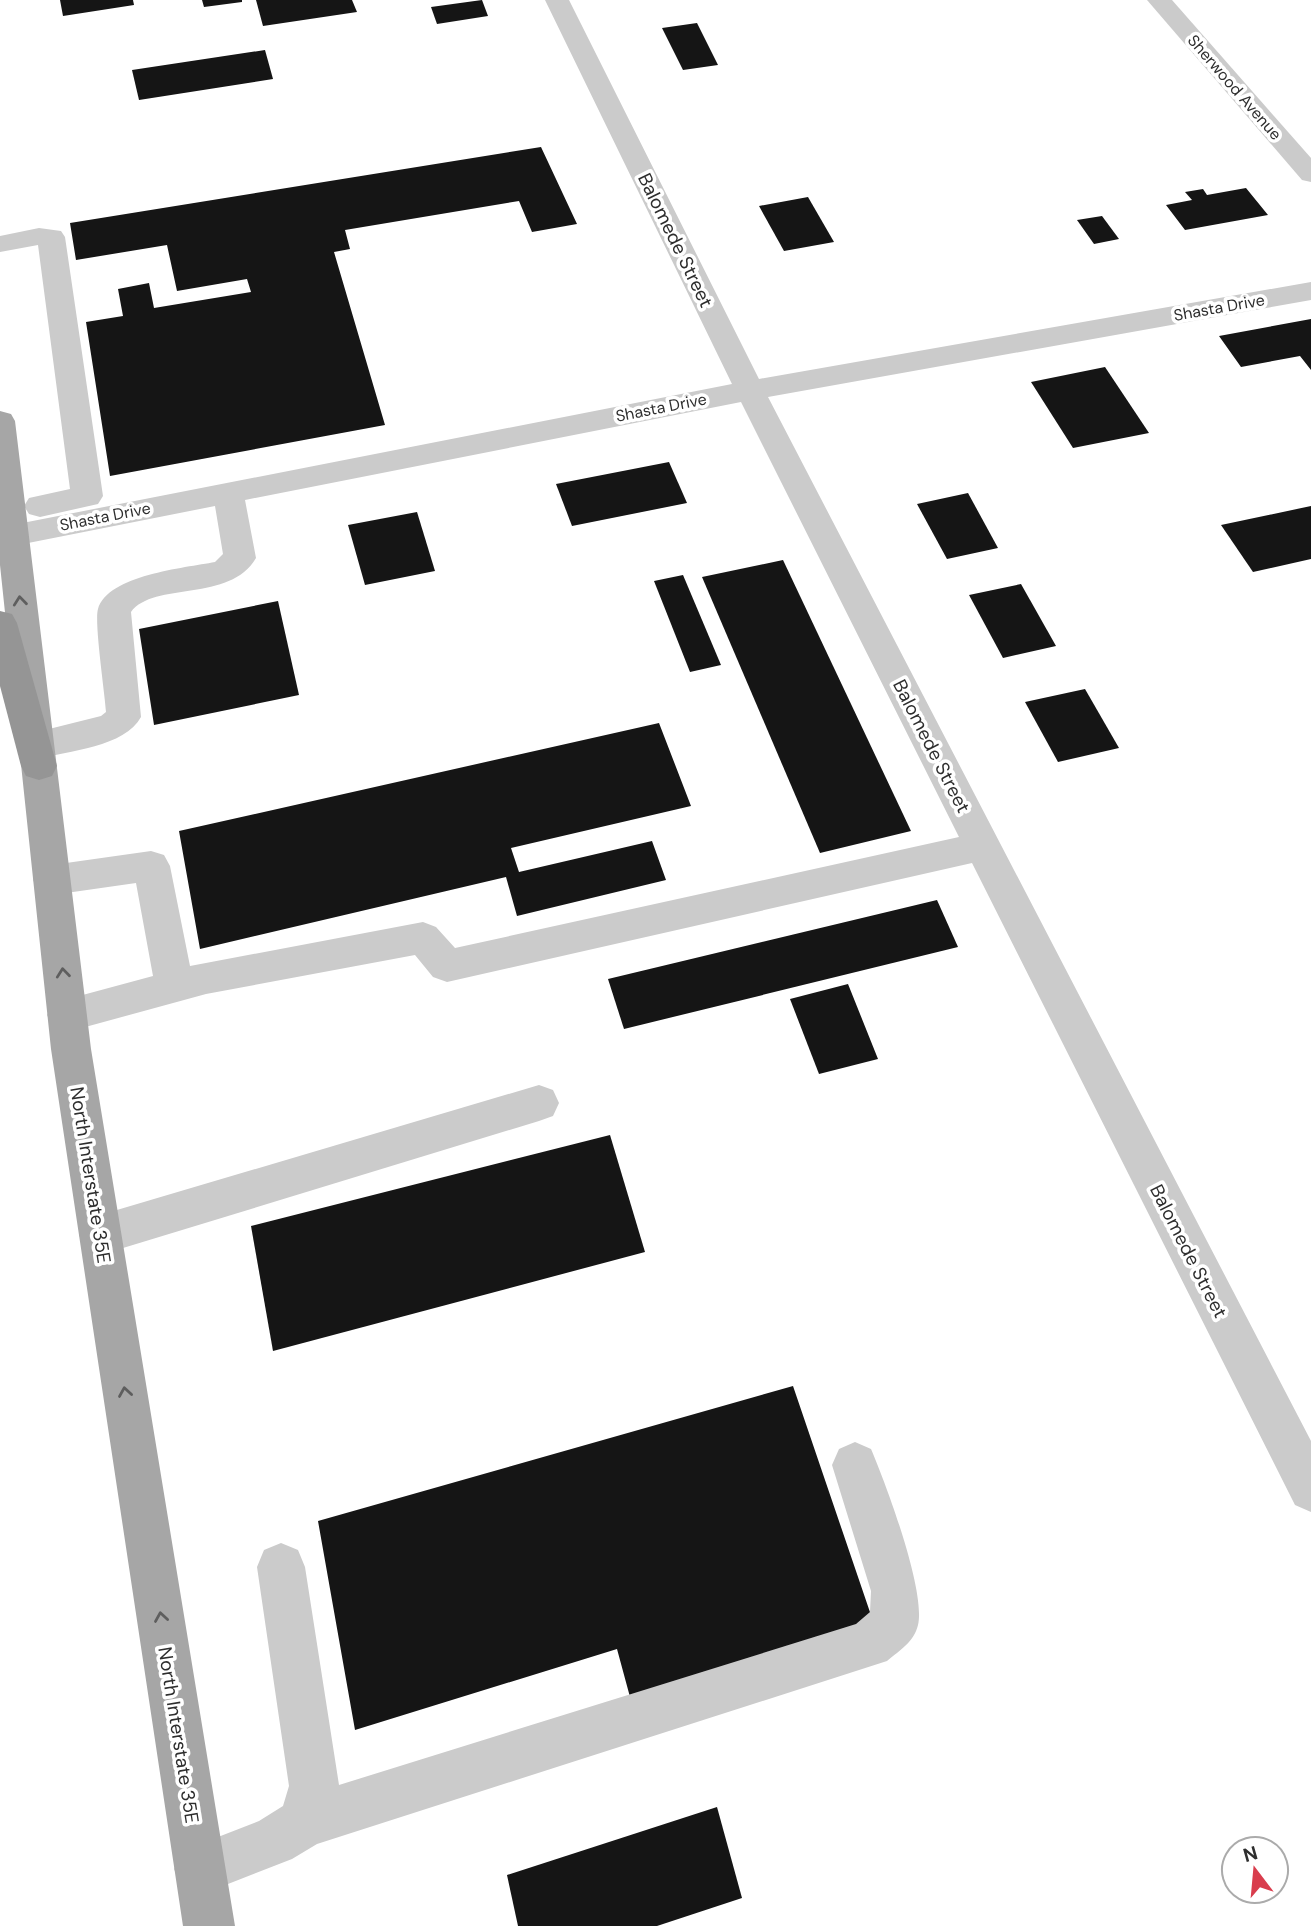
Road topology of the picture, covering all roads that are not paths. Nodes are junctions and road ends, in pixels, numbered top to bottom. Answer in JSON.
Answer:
{"nodes":[{"id":1,"x":557,"y":0,"type":"edge"},
{"id":2,"x":1159,"y":0,"type":"edge"},
{"id":3,"x":1310,"y":129,"type":"edge"},
{"id":4,"x":1281,"y":139,"type":"junction"},
{"id":5,"x":1311,"y":174,"type":"edge"},
{"id":6,"x":0,"y":244,"type":"edge"},
{"id":7,"x":1311,"y":290,"type":"edge"},
{"id":8,"x":750,"y":390,"type":"junction"},
{"id":9,"x":0,"y":421,"type":"edge"},
{"id":10,"x":228,"y":492,"type":"junction"},
{"id":11,"x":11,"y":523,"type":"junction"},
{"id":12,"x":0,"y":623,"type":"edge"},
{"id":13,"x":38,"y":756,"type":"junction"},
{"id":14,"x":983,"y":846,"type":"junction"},
{"id":15,"x":52,"y":880,"type":"junction"},
{"id":16,"x":175,"y":987,"type":"junction"},
{"id":17,"x":67,"y":1015,"type":"junction"},
{"id":18,"x":539,"y":1103,"type":"dead end"},
{"id":19,"x":100,"y":1235,"type":"junction"},
{"id":20,"x":855,"y":1465,"type":"dead end"},
{"id":21,"x":1311,"y":1489,"type":"edge"},
{"id":22,"x":281,"y":1567,"type":"dead end"},
{"id":23,"x":304,"y":1822,"type":"junction"},
{"id":24,"x":200,"y":1869,"type":"junction"},
{"id":25,"x":209,"y":1926,"type":"edge"}],
"edges":[{"from":1,"to":8,"type":"street","name":"Balomede Street"},
{"from":2,"to":4,"type":"street","name":"Sherwood Avenue"},
{"from":3,"to":4,"type":"street"},
{"from":4,"to":5,"type":"street","name":"Sherwood Avenue"},
{"from":6,"to":11,"type":"street"},
{"from":7,"to":8,"type":"street","name":"Shasta Drive"},
{"from":8,"to":10,"type":"street","name":"Shasta Drive"},
{"from":8,"to":14,"type":"street","name":"Balomede Street"},
{"from":9,"to":11,"type":"main road","name":"North Interstate 35E"},
{"from":10,"to":11,"type":"street","name":"Shasta Drive"},
{"from":10,"to":13,"type":"street"},
{"from":13,"to":11,"type":"main road","name":"North Interstate 35E","one_way":true},
{"from":12,"to":13,"type":"highway"},
{"from":13,"to":15,"type":"main road","name":"North Interstate 35E"},
{"from":14,"to":16,"type":"street"},
{"from":14,"to":21,"type":"street","name":"Balomede Street"},
{"from":15,"to":16,"type":"street"},
{"from":17,"to":15,"type":"main road","name":"North Interstate 35E","one_way":true},
{"from":16,"to":17,"type":"street"},
{"from":17,"to":19,"type":"main road","name":"North Interstate 35E"},
{"from":18,"to":19,"type":"street"},
{"from":24,"to":19,"type":"main road","name":"North Interstate 35E","one_way":true},
{"from":20,"to":23,"type":"street"},
{"from":22,"to":23,"type":"street"},
{"from":23,"to":24,"type":"street"},
{"from":24,"to":25,"type":"main road","name":"North Interstate 35E"}]}
